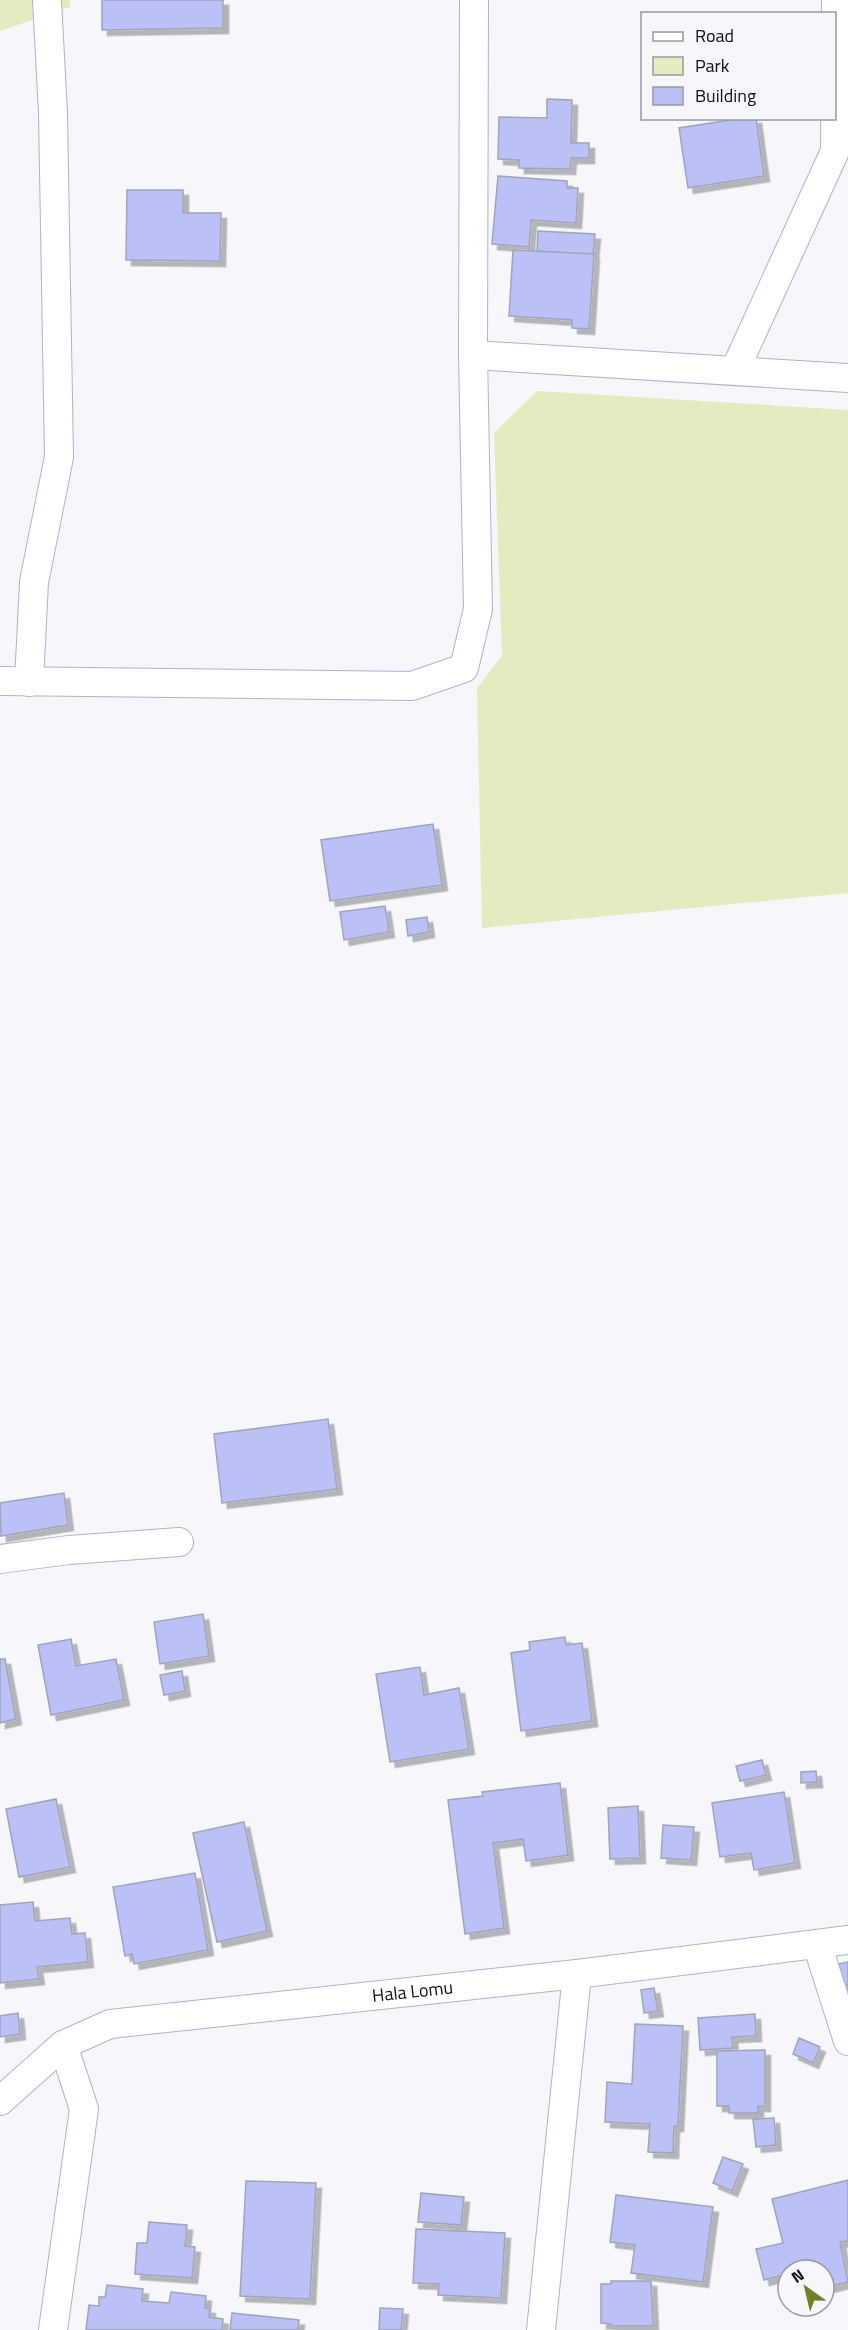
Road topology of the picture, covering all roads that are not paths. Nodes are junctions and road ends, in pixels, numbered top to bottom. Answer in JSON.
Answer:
{"nodes":[{"id":1,"x":48,"y":0,"type":"edge"},
{"id":2,"x":474,"y":0,"type":"edge"},
{"id":3,"x":835,"y":120,"type":"edge"},
{"id":4,"x":473,"y":355,"type":"junction"},
{"id":5,"x":735,"y":370,"type":"junction"},
{"id":6,"x":848,"y":378,"type":"edge"},
{"id":7,"x":0,"y":681,"type":"edge"},
{"id":8,"x":29,"y":682,"type":"junction"},
{"id":9,"x":179,"y":1542,"type":"dead end"},
{"id":10,"x":0,"y":1559,"type":"edge"},
{"id":11,"x":848,"y":1940,"type":"edge"},
{"id":12,"x":817,"y":1944,"type":"junction"},
{"id":13,"x":577,"y":1974,"type":"junction"},
{"id":14,"x":848,"y":2041,"type":"edge"},
{"id":15,"x":63,"y":2045,"type":"junction"},
{"id":16,"x":0,"y":2101,"type":"edge"},
{"id":17,"x":53,"y":2330,"type":"edge"},
{"id":18,"x":541,"y":2330,"type":"edge"}],
"edges":[{"from":1,"to":8,"type":"street"},
{"from":2,"to":4,"type":"street"},
{"from":3,"to":5,"type":"street"},
{"from":4,"to":5,"type":"street"},
{"from":4,"to":8,"type":"street"},
{"from":5,"to":6,"type":"street"},
{"from":7,"to":8,"type":"street"},
{"from":9,"to":10,"type":"street"},
{"from":11,"to":12,"type":"street","name":"Hala Lomu"},
{"from":12,"to":13,"type":"street","name":"Hala Lomu"},
{"from":12,"to":14,"type":"street"},
{"from":13,"to":15,"type":"street","name":"Hala Lomu"},
{"from":13,"to":18,"type":"street"},
{"from":15,"to":16,"type":"street","name":"Hala Lomu"},
{"from":15,"to":17,"type":"street"}]}
